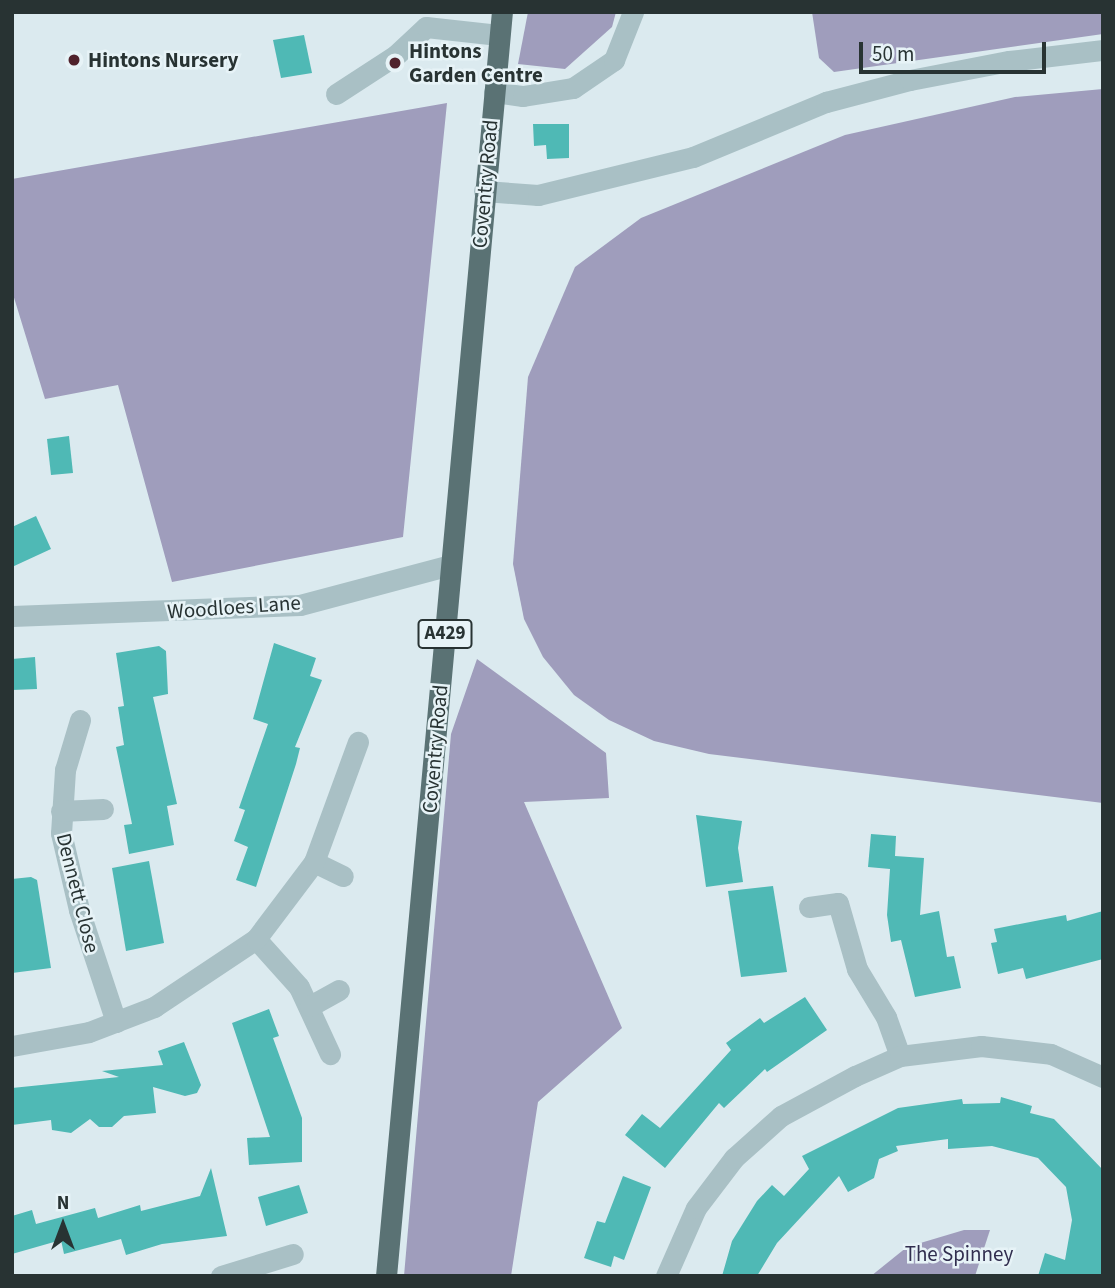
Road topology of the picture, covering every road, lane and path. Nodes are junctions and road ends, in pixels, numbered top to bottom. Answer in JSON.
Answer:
{"nodes":[{"id":1,"x":502,"y":12,"type":"edge"},
{"id":2,"x":633,"y":12,"type":"edge"},
{"id":3,"x":499,"y":35,"type":"junction"},
{"id":4,"x":1103,"y":50,"type":"edge"},
{"id":5,"x":494,"y":92,"type":"junction"},
{"id":6,"x":336,"y":94,"type":"dead end"},
{"id":7,"x":484,"y":191,"type":"junction"},
{"id":8,"x":450,"y":565,"type":"junction"},
{"id":9,"x":12,"y":616,"type":"edge"},
{"id":10,"x":80,"y":720,"type":"dead end"},
{"id":11,"x":358,"y":742,"type":"dead end"},
{"id":12,"x":103,"y":809,"type":"dead end"},
{"id":13,"x":61,"y":811,"type":"junction"},
{"id":14,"x":314,"y":862,"type":"junction"},
{"id":15,"x":343,"y":876,"type":"dead end"},
{"id":16,"x":809,"y":908,"type":"dead end"},
{"id":17,"x":256,"y":939,"type":"junction"},
{"id":18,"x":339,"y":990,"type":"dead end"},
{"id":19,"x":310,"y":1006,"type":"junction"},
{"id":20,"x":116,"y":1022,"type":"junction"},
{"id":21,"x":12,"y":1046,"type":"edge"},
{"id":22,"x":330,"y":1054,"type":"dead end"},
{"id":23,"x":900,"y":1056,"type":"junction"},
{"id":24,"x":1103,"y":1077,"type":"edge"},
{"id":25,"x":293,"y":1254,"type":"dead end"},
{"id":26,"x":221,"y":1276,"type":"edge"},
{"id":27,"x":386,"y":1276,"type":"edge"},
{"id":28,"x":666,"y":1276,"type":"edge"}],
"edges":[{"from":1,"to":3,"type":"main road","name":"Coventry Road","number":"A429"},
{"from":2,"to":5,"type":"street"},
{"from":3,"to":5,"type":"main road","name":"Coventry Road","number":"A429"},
{"from":3,"to":6,"type":"street"},
{"from":4,"to":7,"type":"street"},
{"from":5,"to":7,"type":"main road","name":"Coventry Road","number":"A429"},
{"from":7,"to":8,"type":"main road","name":"Coventry Road","number":"A429"},
{"from":8,"to":9,"type":"street","name":"Woodloes Lane"},
{"from":8,"to":27,"type":"main road","name":"Coventry Road","number":"A429"},
{"from":10,"to":13,"type":"street","name":"Dennett Close"},
{"from":11,"to":14,"type":"street"},
{"from":12,"to":13,"type":"street"},
{"from":13,"to":20,"type":"street","name":"Dennett Close"},
{"from":14,"to":15,"type":"street"},
{"from":14,"to":17,"type":"street"},
{"from":16,"to":23,"type":"street"},
{"from":17,"to":19,"type":"street"},
{"from":17,"to":20,"type":"street"},
{"from":18,"to":19,"type":"street"},
{"from":19,"to":22,"type":"street"},
{"from":20,"to":21,"type":"street"},
{"from":23,"to":24,"type":"street"},
{"from":23,"to":28,"type":"street"},
{"from":25,"to":26,"type":"street"}]}
